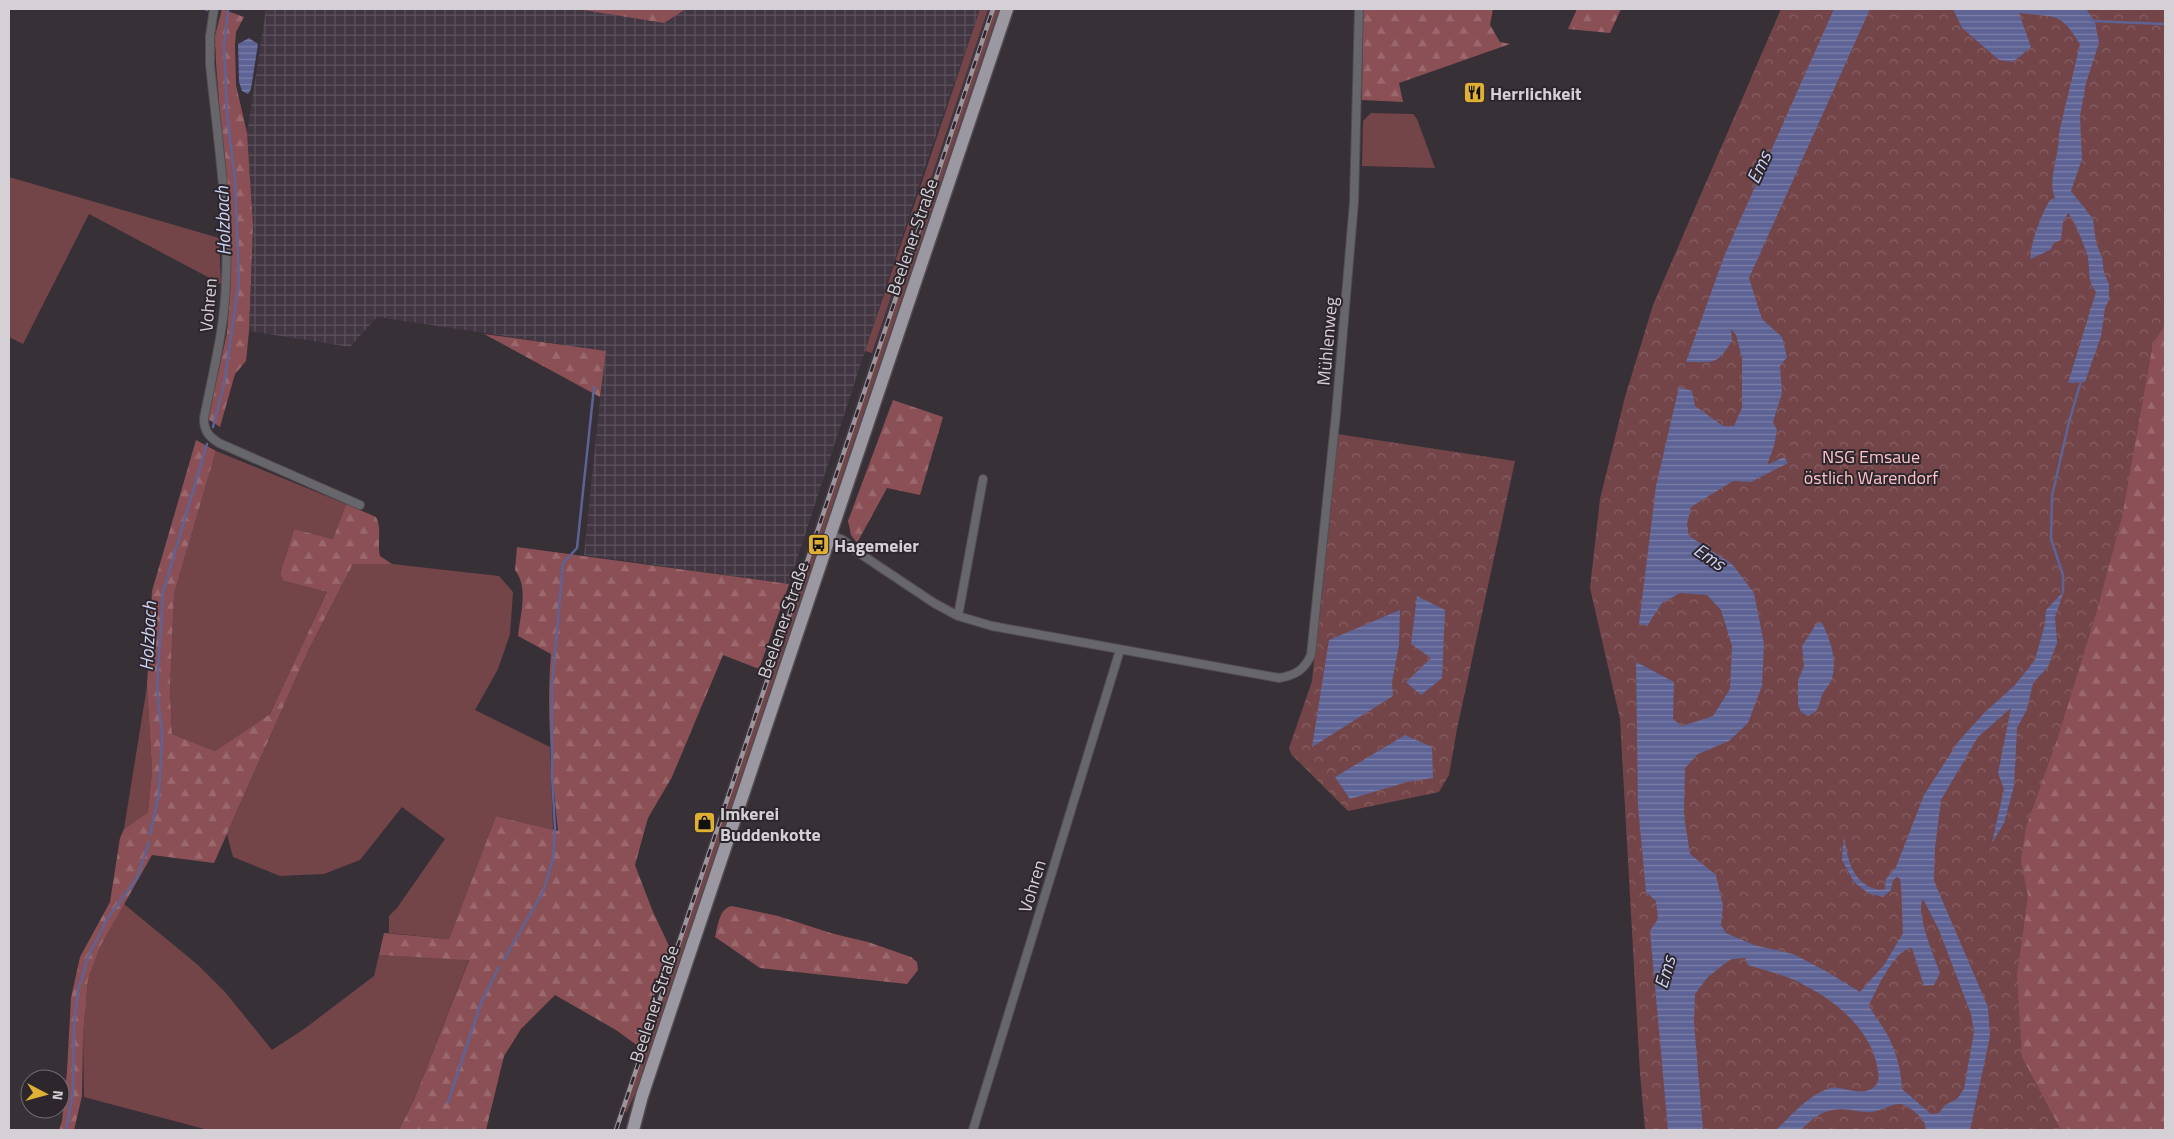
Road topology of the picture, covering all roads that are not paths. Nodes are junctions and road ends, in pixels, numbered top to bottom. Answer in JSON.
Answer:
{"nodes":[{"id":1,"x":214,"y":9,"type":"edge"},
{"id":2,"x":1007,"y":9,"type":"edge"},
{"id":3,"x":1359,"y":9,"type":"edge"},
{"id":4,"x":983,"y":479,"type":"dead end"},
{"id":5,"x":360,"y":505,"type":"dead end"},
{"id":6,"x":830,"y":535,"type":"junction"},
{"id":7,"x":958,"y":616,"type":"junction"},
{"id":8,"x":1120,"y":650,"type":"junction"},
{"id":9,"x":633,"y":1130,"type":"edge"},
{"id":10,"x":973,"y":1130,"type":"edge"}],
"edges":[{"from":1,"to":5,"type":"street","name":"Vohren"},
{"from":2,"to":6,"type":"main road","name":"Beelener Straße"},
{"from":3,"to":8,"type":"street","name":"Mühlenweg"},
{"from":4,"to":7,"type":"street"},
{"from":6,"to":7,"type":"street"},
{"from":6,"to":9,"type":"main road","name":"Beelener Straße"},
{"from":7,"to":8,"type":"street"},
{"from":8,"to":10,"type":"street","name":"Vohren"}]}
